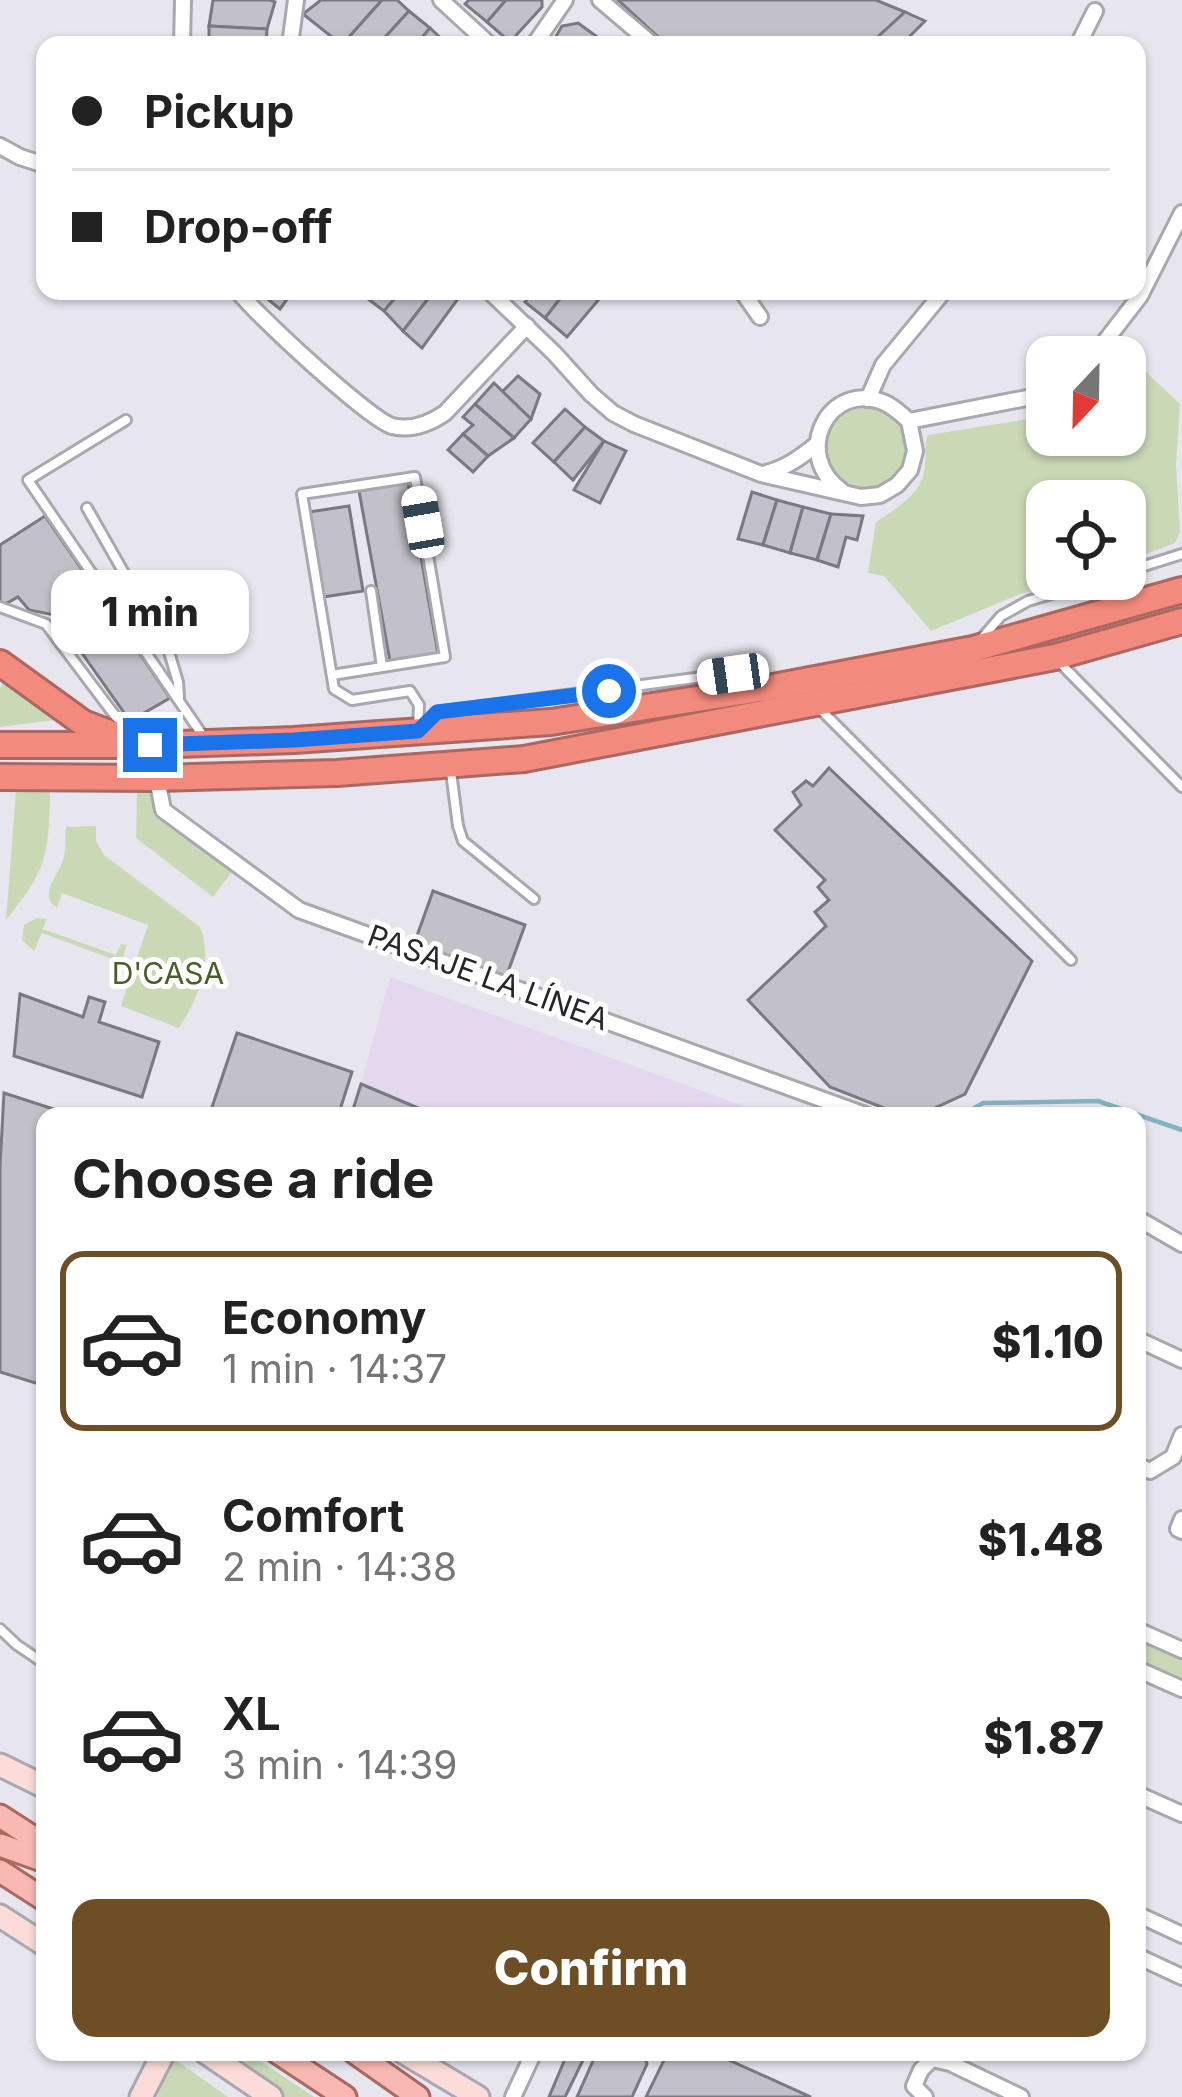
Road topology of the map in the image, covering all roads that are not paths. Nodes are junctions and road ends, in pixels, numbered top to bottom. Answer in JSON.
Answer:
{"nodes":[{"id":1,"x":183,"y":0,"type":"edge"},
{"id":2,"x":296,"y":0,"type":"edge"},
{"id":3,"x":441,"y":0,"type":"edge"},
{"id":4,"x":565,"y":0,"type":"edge"},
{"id":5,"x":600,"y":0,"type":"edge"},
{"id":6,"x":1095,"y":11,"type":"dead end"},
{"id":7,"x":182,"y":36,"type":"edge"},
{"id":8,"x":291,"y":36,"type":"edge"},
{"id":9,"x":480,"y":36,"type":"edge"},
{"id":10,"x":540,"y":36,"type":"edge"},
{"id":11,"x":642,"y":36,"type":"edge"},
{"id":12,"x":1082,"y":36,"type":"edge"},
{"id":13,"x":0,"y":146,"type":"edge"},
{"id":14,"x":36,"y":162,"type":"edge"},
{"id":15,"x":1182,"y":213,"type":"edge"},
{"id":16,"x":1146,"y":284,"type":"edge"},
{"id":17,"x":247,"y":300,"type":"edge"},
{"id":18,"x":499,"y":300,"type":"edge"},
{"id":19,"x":748,"y":300,"type":"edge"},
{"id":20,"x":937,"y":300,"type":"edge"},
{"id":21,"x":1137,"y":300,"type":"edge"},
{"id":22,"x":760,"y":317,"type":"dead end"},
{"id":23,"x":527,"y":326,"type":"junction"},
{"id":24,"x":1110,"y":336,"type":"edge"},
{"id":25,"x":883,"y":365,"type":"junction"},
{"id":26,"x":1026,"y":398,"type":"edge"},
{"id":27,"x":868,"y":399,"type":"junction"},
{"id":28,"x":887,"y":404,"type":"junction"},
{"id":29,"x":125,"y":420,"type":"dead end"},
{"id":30,"x":910,"y":426,"type":"junction"},
{"id":31,"x":817,"y":444,"type":"junction"},
{"id":32,"x":761,"y":474,"type":"junction"},
{"id":33,"x":842,"y":491,"type":"junction"},
{"id":34,"x":87,"y":508,"type":"dead end"},
{"id":35,"x":1180,"y":553,"type":"edge"},
{"id":36,"x":1146,"y":565,"type":"edge"},
{"id":37,"x":1182,"y":590,"type":"edge"},
{"id":38,"x":371,"y":591,"type":"dead end"},
{"id":39,"x":1031,"y":600,"type":"edge"},
{"id":40,"x":0,"y":607,"type":"edge"},
{"id":41,"x":1182,"y":621,"type":"edge"},
{"id":42,"x":973,"y":649,"type":"junction"},
{"id":43,"x":1055,"y":657,"type":"junction"},
{"id":44,"x":0,"y":663,"type":"edge"},
{"id":45,"x":382,"y":667,"type":"junction"},
{"id":46,"x":332,"y":675,"type":"junction"},
{"id":47,"x":179,"y":698,"type":"junction"},
{"id":48,"x":816,"y":704,"type":"junction"},
{"id":49,"x":418,"y":731,"type":"junction"},
{"id":50,"x":207,"y":743,"type":"junction"},
{"id":51,"x":0,"y":745,"type":"edge"},
{"id":52,"x":150,"y":745,"type":"junction"},
{"id":53,"x":450,"y":764,"type":"junction"},
{"id":54,"x":0,"y":777,"type":"edge"},
{"id":55,"x":157,"y":778,"type":"junction"},
{"id":56,"x":1182,"y":787,"type":"edge"},
{"id":57,"x":534,"y":899,"type":"dead end"},
{"id":58,"x":1071,"y":960,"type":"dead end"},
{"id":59,"x":843,"y":1107,"type":"edge"},
{"id":60,"x":1146,"y":1223,"type":"edge"},
{"id":61,"x":1182,"y":1244,"type":"edge"},
{"id":62,"x":1146,"y":1343,"type":"edge"},
{"id":63,"x":1182,"y":1360,"type":"edge"},
{"id":64,"x":1182,"y":1435,"type":"edge"},
{"id":65,"x":1146,"y":1469,"type":"edge"},
{"id":66,"x":1182,"y":1519,"type":"edge"},
{"id":67,"x":1182,"y":1531,"type":"edge"},
{"id":68,"x":0,"y":1629,"type":"edge"},
{"id":69,"x":1146,"y":1634,"type":"edge"},
{"id":70,"x":1182,"y":1650,"type":"edge"},
{"id":71,"x":36,"y":1658,"type":"edge"},
{"id":72,"x":1146,"y":1673,"type":"edge"},
{"id":73,"x":1182,"y":1689,"type":"edge"},
{"id":74,"x":0,"y":1765,"type":"edge"},
{"id":75,"x":36,"y":1783,"type":"edge"},
{"id":76,"x":1146,"y":1798,"type":"edge"},
{"id":77,"x":1182,"y":1814,"type":"edge"},
{"id":78,"x":0,"y":1816,"type":"edge"},
{"id":79,"x":36,"y":1839,"type":"edge"},
{"id":80,"x":0,"y":1845,"type":"edge"},
{"id":81,"x":36,"y":1859,"type":"edge"},
{"id":82,"x":0,"y":1871,"type":"edge"},
{"id":83,"x":36,"y":1894,"type":"edge"},
{"id":84,"x":0,"y":1916,"type":"edge"},
{"id":85,"x":1146,"y":1918,"type":"edge"},
{"id":86,"x":1182,"y":1935,"type":"edge"},
{"id":87,"x":36,"y":1940,"type":"edge"},
{"id":88,"x":1146,"y":1960,"type":"edge"},
{"id":89,"x":1182,"y":1977,"type":"edge"},
{"id":90,"x":159,"y":2061,"type":"edge"},
{"id":91,"x":218,"y":2061,"type":"edge"},
{"id":92,"x":291,"y":2061,"type":"edge"},
{"id":93,"x":301,"y":2061,"type":"edge"},
{"id":94,"x":367,"y":2061,"type":"edge"},
{"id":95,"x":418,"y":2061,"type":"edge"},
{"id":96,"x":530,"y":2061,"type":"edge"},
{"id":97,"x":930,"y":2061,"type":"edge"},
{"id":98,"x":941,"y":2061,"type":"edge"},
{"id":99,"x":141,"y":2097,"type":"edge"},
{"id":100,"x":271,"y":2097,"type":"edge"},
{"id":101,"x":346,"y":2097,"type":"edge"},
{"id":102,"x":418,"y":2097,"type":"edge"},
{"id":103,"x":478,"y":2097,"type":"edge"},
{"id":104,"x":513,"y":2097,"type":"edge"},
{"id":105,"x":925,"y":2097,"type":"edge"},
{"id":106,"x":1021,"y":2097,"type":"edge"}],
"edges":[{"from":1,"to":7,"type":"street"},
{"from":2,"to":8,"type":"street"},
{"from":3,"to":9,"type":"street"},
{"from":4,"to":10,"type":"street"},
{"from":5,"to":11,"type":"street"},
{"from":6,"to":12,"type":"street"},
{"from":13,"to":14,"type":"street"},
{"from":15,"to":16,"type":"street"},
{"from":17,"to":23,"type":"street"},
{"from":18,"to":23,"type":"street"},
{"from":19,"to":22,"type":"street"},
{"from":20,"to":25,"type":"street"},
{"from":21,"to":24,"type":"street"},
{"from":23,"to":32,"type":"street"},
{"from":25,"to":27,"type":"street"},
{"from":25,"to":28,"type":"street"},
{"from":26,"to":30,"type":"street"},
{"from":27,"to":28,"type":"street"},
{"from":27,"to":31,"type":"street"},
{"from":28,"to":30,"type":"street"},
{"from":29,"to":47,"type":"lane"},
{"from":30,"to":33,"type":"street"},
{"from":31,"to":32,"type":"street"},
{"from":31,"to":33,"type":"street"},
{"from":32,"to":33,"type":"street"},
{"from":34,"to":47,"type":"lane"},
{"from":35,"to":36,"type":"lane"},
{"from":37,"to":42,"type":"highway"},
{"from":38,"to":45,"type":"lane"},
{"from":39,"to":42,"type":"lane"},
{"from":40,"to":52,"type":"lane"},
{"from":41,"to":43,"type":"highway"},
{"from":42,"to":49,"type":"highway"},
{"from":43,"to":48,"type":"highway"},
{"from":43,"to":56,"type":"lane"},
{"from":44,"to":52,"type":"highway"},
{"from":45,"to":46,"type":"lane"},
{"from":45,"to":46,"type":"lane"},
{"from":46,"to":49,"type":"lane"},
{"from":47,"to":50,"type":"lane"},
{"from":48,"to":53,"type":"highway"},
{"from":48,"to":58,"type":"lane"},
{"from":49,"to":50,"type":"highway"},
{"from":50,"to":52,"type":"highway"},
{"from":51,"to":52,"type":"highway"},
{"from":53,"to":55,"type":"highway"},
{"from":53,"to":57,"type":"lane"},
{"from":54,"to":55,"type":"highway"},
{"from":55,"to":59,"type":"street","name":"PASAJE LA LÍNEA"},
{"from":60,"to":61,"type":"street"},
{"from":62,"to":63,"type":"street"},
{"from":64,"to":65,"type":"street"},
{"from":66,"to":67,"type":"street"},
{"from":68,"to":71,"type":"lane"},
{"from":69,"to":70,"type":"street"},
{"from":72,"to":73,"type":"street"},
{"from":74,"to":75,"type":"street"},
{"from":76,"to":77,"type":"street"},
{"from":78,"to":79,"type":"main road"},
{"from":80,"to":81,"type":"main road"},
{"from":82,"to":83,"type":"main road"},
{"from":84,"to":87,"type":"street"},
{"from":85,"to":86,"type":"street"},
{"from":88,"to":89,"type":"street"},
{"from":90,"to":99,"type":"street"},
{"from":91,"to":100,"type":"street"},
{"from":92,"to":101,"type":"main road"},
{"from":93,"to":101,"type":"main road"},
{"from":94,"to":102,"type":"main road"},
{"from":95,"to":103,"type":"street"},
{"from":96,"to":104,"type":"street"},
{"from":97,"to":105,"type":"street"},
{"from":98,"to":106,"type":"street"}]}
